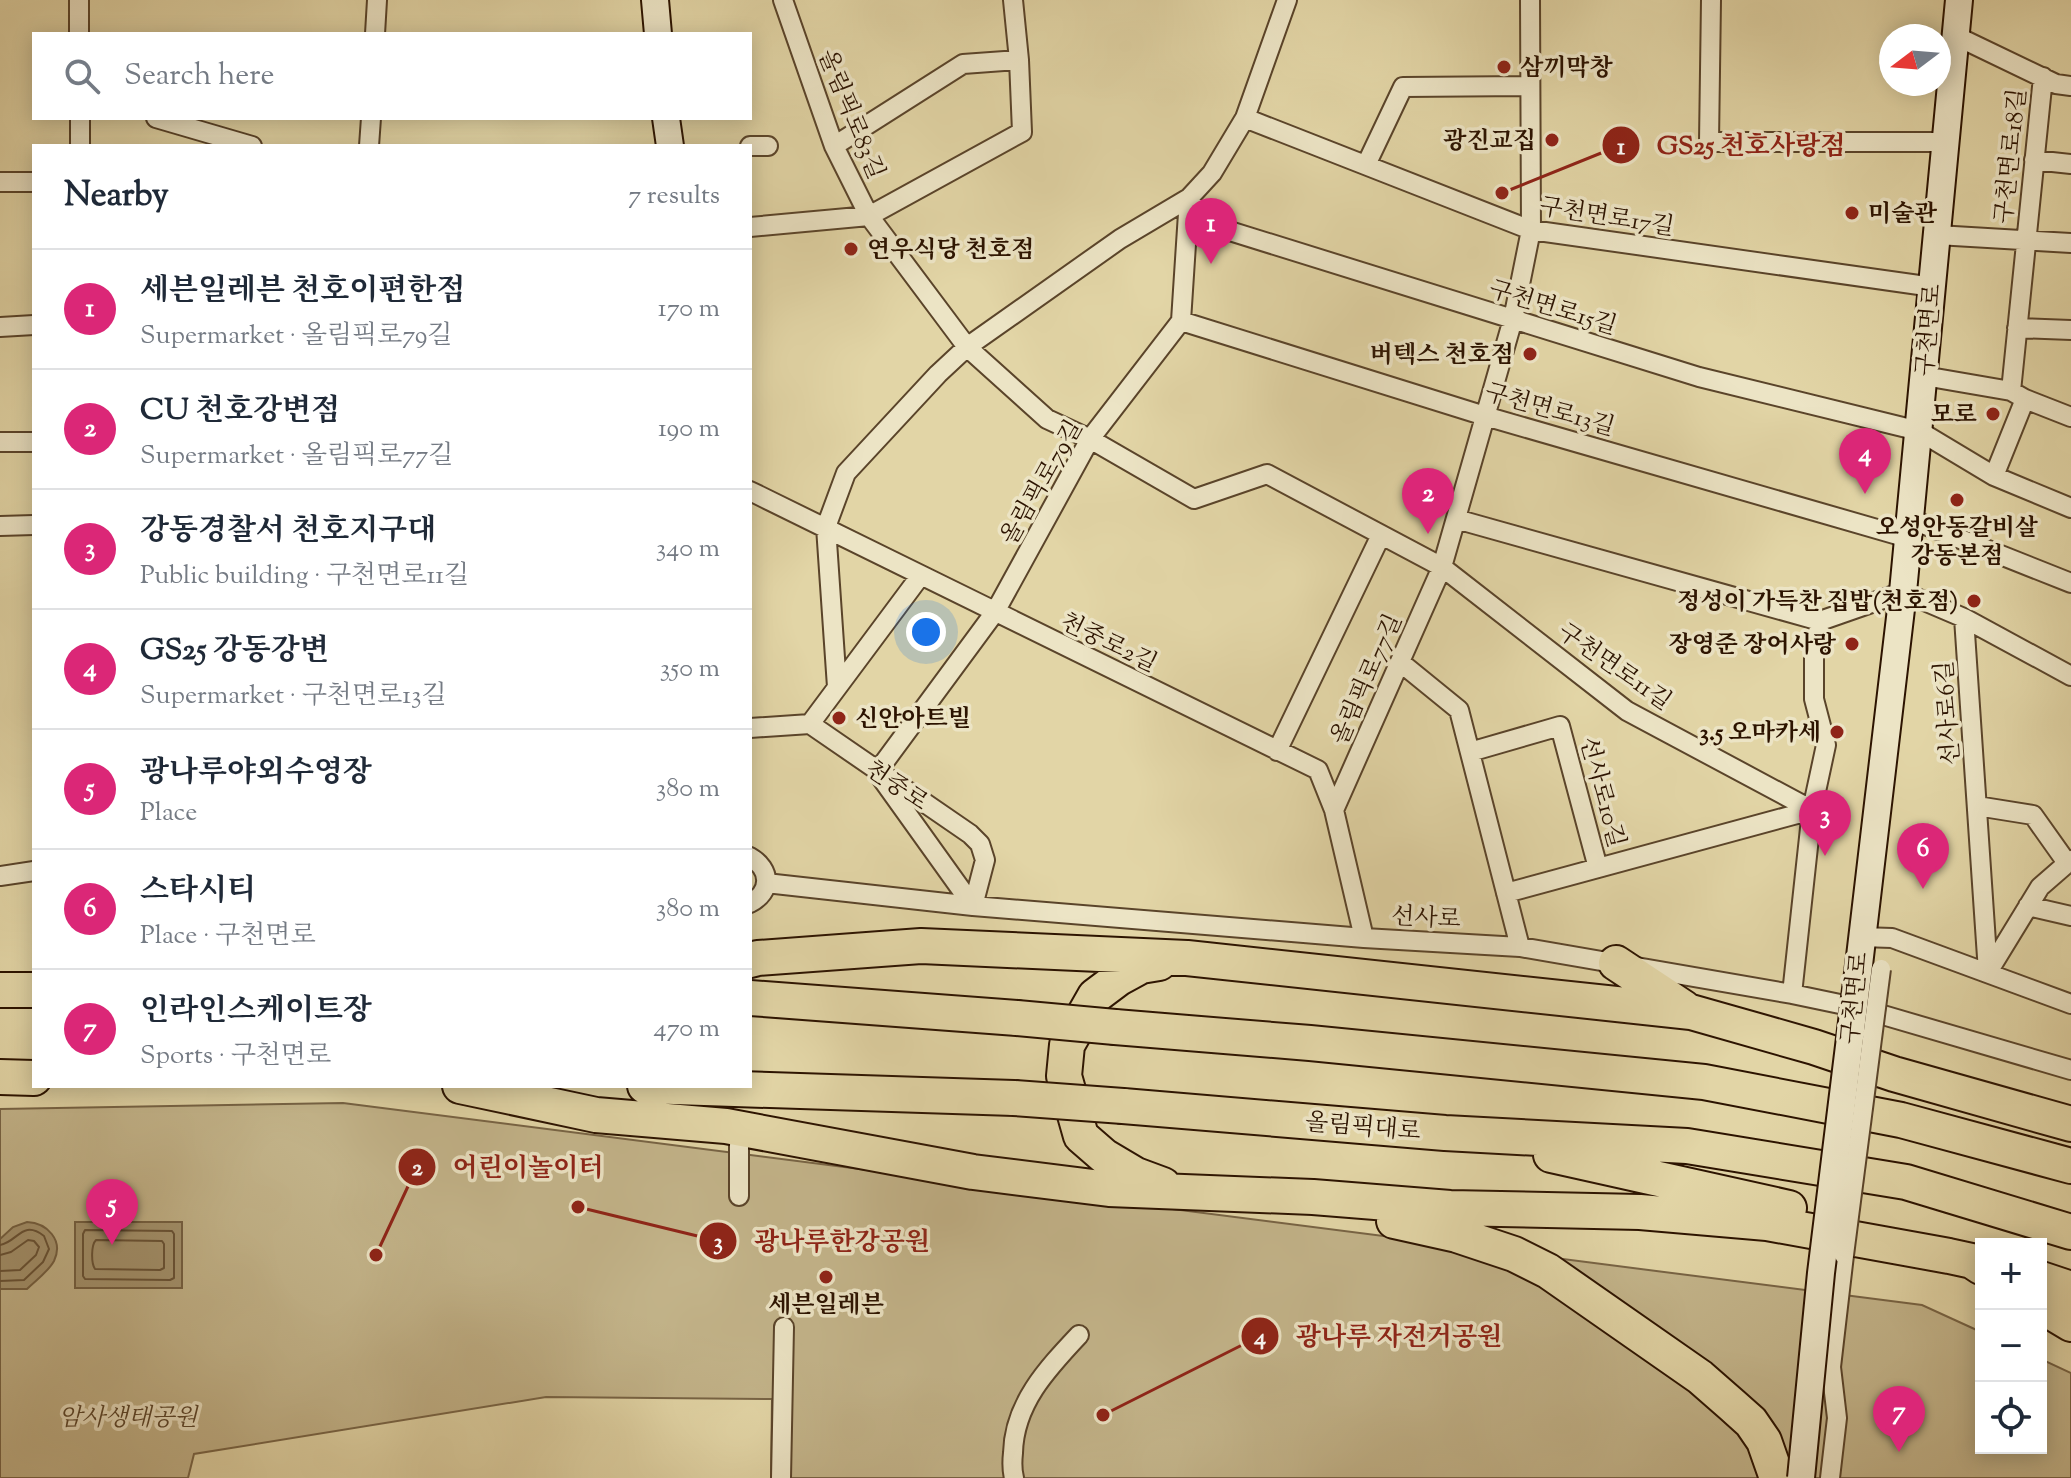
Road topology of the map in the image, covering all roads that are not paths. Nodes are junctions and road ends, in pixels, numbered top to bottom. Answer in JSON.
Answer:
{"nodes":[{"id":1,"x":79,"y":0,"type":"edge"},
{"id":2,"x":377,"y":0,"type":"edge"},
{"id":3,"x":655,"y":0,"type":"edge"},
{"id":4,"x":783,"y":0,"type":"edge"},
{"id":5,"x":1013,"y":0,"type":"edge"},
{"id":6,"x":1287,"y":0,"type":"edge"},
{"id":7,"x":1530,"y":0,"type":"edge"},
{"id":8,"x":1711,"y":0,"type":"edge"},
{"id":9,"x":1959,"y":0,"type":"edge"},
{"id":10,"x":79,"y":32,"type":"edge"},
{"id":11,"x":375,"y":32,"type":"edge"},
{"id":12,"x":658,"y":32,"type":"edge"},
{"id":13,"x":1956,"y":36,"type":"junction"},
{"id":14,"x":1019,"y":60,"type":"junction"},
{"id":15,"x":2043,"y":77,"type":"junction"},
{"id":16,"x":1530,"y":86,"type":"junction"},
{"id":17,"x":2071,"y":86,"type":"edge"},
{"id":18,"x":1245,"y":118,"type":"junction"},
{"id":19,"x":80,"y":120,"type":"edge"},
{"id":20,"x":163,"y":120,"type":"edge"},
{"id":21,"x":371,"y":120,"type":"edge"},
{"id":22,"x":666,"y":120,"type":"edge"},
{"id":23,"x":1946,"y":142,"type":"junction"},
{"id":24,"x":80,"y":144,"type":"edge"},
{"id":25,"x":245,"y":144,"type":"edge"},
{"id":26,"x":369,"y":144,"type":"edge"},
{"id":27,"x":670,"y":144,"type":"edge"},
{"id":28,"x":834,"y":146,"type":"junction"},
{"id":29,"x":2034,"y":160,"type":"junction"},
{"id":30,"x":2071,"y":164,"type":"edge"},
{"id":31,"x":1366,"y":165,"type":"junction"},
{"id":32,"x":0,"y":182,"type":"edge"},
{"id":33,"x":32,"y":182,"type":"edge"},
{"id":34,"x":1189,"y":198,"type":"junction"},
{"id":35,"x":869,"y":216,"type":"junction"},
{"id":36,"x":752,"y":227,"type":"edge"},
{"id":37,"x":1531,"y":230,"type":"junction"},
{"id":38,"x":1937,"y":235,"type":"junction"},
{"id":39,"x":2026,"y":240,"type":"junction"},
{"id":40,"x":2071,"y":243,"type":"edge"},
{"id":41,"x":1933,"y":287,"type":"junction"},
{"id":42,"x":1513,"y":319,"type":"junction"},
{"id":43,"x":1181,"y":321,"type":"junction"},
{"id":44,"x":32,"y":325,"type":"edge"},
{"id":45,"x":0,"y":327,"type":"edge"},
{"id":46,"x":2017,"y":328,"type":"junction"},
{"id":47,"x":2071,"y":330,"type":"edge"},
{"id":48,"x":967,"y":347,"type":"junction"},
{"id":49,"x":1924,"y":376,"type":"junction"},
{"id":50,"x":2018,"y":395,"type":"junction"},
{"id":51,"x":1485,"y":416,"type":"junction"},
{"id":52,"x":2071,"y":417,"type":"edge"},
{"id":53,"x":1919,"y":431,"type":"junction"},
{"id":54,"x":1090,"y":439,"type":"junction"},
{"id":55,"x":0,"y":442,"type":"edge"},
{"id":56,"x":32,"y":442,"type":"edge"},
{"id":57,"x":1994,"y":476,"type":"junction"},
{"id":58,"x":752,"y":492,"type":"edge"},
{"id":59,"x":2071,"y":508,"type":"edge"},
{"id":60,"x":1456,"y":519,"type":"junction"},
{"id":61,"x":32,"y":525,"type":"edge"},
{"id":62,"x":0,"y":526,"type":"edge"},
{"id":63,"x":826,"y":527,"type":"junction"},
{"id":64,"x":1909,"y":528,"type":"junction"},
{"id":65,"x":1381,"y":535,"type":"junction"},
{"id":66,"x":1442,"y":567,"type":"junction"},
{"id":67,"x":921,"y":575,"type":"junction"},
{"id":68,"x":2071,"y":583,"type":"edge"},
{"id":69,"x":1903,"y":592,"type":"junction"},
{"id":70,"x":995,"y":612,"type":"junction"},
{"id":71,"x":1964,"y":618,"type":"junction"},
{"id":72,"x":1820,"y":621,"type":"junction"},
{"id":73,"x":1400,"y":662,"type":"junction"},
{"id":74,"x":2071,"y":676,"type":"edge"},
{"id":75,"x":837,"y":687,"type":"junction"},
{"id":76,"x":810,"y":724,"type":"junction"},
{"id":77,"x":752,"y":728,"type":"edge"},
{"id":78,"x":1277,"y":751,"type":"junction"},
{"id":79,"x":1470,"y":752,"type":"junction"},
{"id":80,"x":877,"y":772,"type":"junction"},
{"id":81,"x":1977,"y":806,"type":"junction"},
{"id":82,"x":1334,"y":810,"type":"junction"},
{"id":83,"x":1812,"y":810,"type":"junction"},
{"id":84,"x":752,"y":858,"type":"edge"},
{"id":85,"x":2069,"y":862,"type":"edge"},
{"id":86,"x":1598,"y":868,"type":"junction"},
{"id":87,"x":32,"y":871,"type":"edge"},
{"id":88,"x":0,"y":876,"type":"edge"},
{"id":89,"x":766,"y":883,"type":"junction"},
{"id":90,"x":1506,"y":893,"type":"junction"},
{"id":91,"x":752,"y":902,"type":"edge"},
{"id":92,"x":973,"y":906,"type":"junction"},
{"id":93,"x":2028,"y":906,"type":"junction"},
{"id":94,"x":2071,"y":916,"type":"edge"},
{"id":95,"x":1861,"y":937,"type":"junction"},
{"id":96,"x":1364,"y":938,"type":"junction"},
{"id":97,"x":1520,"y":947,"type":"junction"},
{"id":98,"x":1187,"y":958,"type":"junction"},
{"id":99,"x":752,"y":960,"type":"edge"},
{"id":100,"x":1616,"y":963,"type":"junction"},
{"id":101,"x":1870,"y":967,"type":"junction"},
{"id":102,"x":1988,"y":972,"type":"junction"},
{"id":103,"x":0,"y":990,"type":"edge"},
{"id":104,"x":32,"y":990,"type":"edge"},
{"id":105,"x":1792,"y":994,"type":"junction"},
{"id":106,"x":752,"y":998,"type":"edge"},
{"id":107,"x":2071,"y":1004,"type":"edge"},
{"id":108,"x":1691,"y":1012,"type":"junction"},
{"id":109,"x":1814,"y":1047,"type":"junction"},
{"id":110,"x":2071,"y":1070,"type":"edge"},
{"id":111,"x":0,"y":1077,"type":"edge"},
{"id":112,"x":32,"y":1078,"type":"edge"},
{"id":113,"x":469,"y":1088,"type":"edge"},
{"id":114,"x":706,"y":1088,"type":"edge"},
{"id":115,"x":2071,"y":1109,"type":"edge"},
{"id":116,"x":2071,"y":1124,"type":"edge"},
{"id":117,"x":1445,"y":1133,"type":"junction"},
{"id":118,"x":739,"y":1145,"type":"dead end"},
{"id":119,"x":2071,"y":1166,"type":"edge"},
{"id":120,"x":1179,"y":1191,"type":"junction"},
{"id":121,"x":739,"y":1196,"type":"dead end"},
{"id":122,"x":1313,"y":1197,"type":"junction"},
{"id":123,"x":2071,"y":1232,"type":"edge"},
{"id":124,"x":1971,"y":1262,"type":"edge"},
{"id":125,"x":2047,"y":1289,"type":"edge"},
{"id":126,"x":2059,"y":1309,"type":"edge"},
{"id":127,"x":784,"y":1327,"type":"dead end"},
{"id":128,"x":1079,"y":1335,"type":"dead end"},
{"id":129,"x":781,"y":1478,"type":"edge"},
{"id":130,"x":1014,"y":1478,"type":"edge"},
{"id":131,"x":1777,"y":1478,"type":"edge"},
{"id":132,"x":1801,"y":1478,"type":"edge"},
{"id":133,"x":1830,"y":1478,"type":"edge"}],
"edges":[{"from":1,"to":10,"type":"street"},
{"from":2,"to":11,"type":"street"},
{"from":3,"to":12,"type":"main road"},
{"from":4,"to":28,"type":"street","name":"올림픽로83길"},
{"from":5,"to":14,"type":"street"},
{"from":6,"to":18,"type":"street"},
{"from":7,"to":16,"type":"street","name":"올림픽로77길"},
{"from":8,"to":23,"type":"street"},
{"from":9,"to":13,"type":"main road","name":"구천면로"},
{"from":13,"to":15,"type":"street"},
{"from":13,"to":23,"type":"main road","name":"구천면로"},
{"from":14,"to":28,"type":"street"},
{"from":14,"to":35,"type":"street"},
{"from":15,"to":17,"type":"street"},
{"from":15,"to":29,"type":"street","name":"구천면로18길"},
{"from":16,"to":31,"type":"street"},
{"from":16,"to":37,"type":"street","name":"올림픽로77길"},
{"from":18,"to":31,"type":"street","name":"구천면로17길"},
{"from":18,"to":34,"type":"street"},
{"from":19,"to":24,"type":"street"},
{"from":20,"to":25,"type":"street"},
{"from":21,"to":26,"type":"street"},
{"from":22,"to":27,"type":"main road"},
{"from":23,"to":38,"type":"main road","name":"구천면로"},
{"from":28,"to":35,"type":"street","name":"올림픽로83길"},
{"from":29,"to":30,"type":"street"},
{"from":29,"to":39,"type":"street","name":"구천면로18길"},
{"from":31,"to":37,"type":"street","name":"구천면로17길"},
{"from":32,"to":33,"type":"street"},
{"from":34,"to":42,"type":"street","name":"구천면로15길"},
{"from":34,"to":43,"type":"street"},
{"from":34,"to":48,"type":"street"},
{"from":35,"to":36,"type":"street"},
{"from":35,"to":48,"type":"street","name":"올림픽로83길"},
{"from":37,"to":41,"type":"street","name":"구천면로17길"},
{"from":37,"to":42,"type":"street","name":"올림픽로77길"},
{"from":38,"to":39,"type":"street","name":"구천면로18길"},
{"from":38,"to":41,"type":"main road","name":"구천면로"},
{"from":39,"to":40,"type":"street","name":"구천면로18길"},
{"from":39,"to":46,"type":"street","name":"구천면로18길"},
{"from":41,"to":49,"type":"main road","name":"구천면로"},
{"from":42,"to":51,"type":"street","name":"올림픽로77길"},
{"from":42,"to":53,"type":"street","name":"구천면로15길"},
{"from":43,"to":51,"type":"street","name":"구천면로13길"},
{"from":43,"to":54,"type":"street","name":"올림픽로79길"},
{"from":44,"to":45,"type":"street"},
{"from":46,"to":47,"type":"street"},
{"from":46,"to":50,"type":"street","name":"구천면로18길"},
{"from":48,"to":54,"type":"street","name":"올림픽로83길"},
{"from":48,"to":63,"type":"street"},
{"from":49,"to":50,"type":"street"},
{"from":49,"to":53,"type":"main road","name":"구천면로"},
{"from":50,"to":52,"type":"street"},
{"from":50,"to":57,"type":"street","name":"구천면로18길"},
{"from":51,"to":60,"type":"street","name":"올림픽로77길"},
{"from":51,"to":64,"type":"street","name":"구천면로13길"},
{"from":53,"to":57,"type":"street","name":"구천면로15길"},
{"from":53,"to":64,"type":"main road","name":"구천면로"},
{"from":54,"to":65,"type":"street"},
{"from":54,"to":70,"type":"street","name":"올림픽로79길"},
{"from":55,"to":56,"type":"street"},
{"from":57,"to":59,"type":"street","name":"구천면로15길"},
{"from":58,"to":63,"type":"street","name":"천중로2길"},
{"from":60,"to":66,"type":"street","name":"올림픽로77길"},
{"from":60,"to":72,"type":"street"},
{"from":61,"to":62,"type":"street"},
{"from":63,"to":67,"type":"street","name":"천중로2길"},
{"from":63,"to":75,"type":"street"},
{"from":64,"to":68,"type":"street"},
{"from":64,"to":69,"type":"main road","name":"구천면로"},
{"from":65,"to":66,"type":"street"},
{"from":65,"to":78,"type":"street"},
{"from":66,"to":73,"type":"street","name":"올림픽로77길"},
{"from":66,"to":83,"type":"street","name":"구천면로11길"},
{"from":67,"to":70,"type":"street","name":"천중로2길"},
{"from":67,"to":75,"type":"street"},
{"from":69,"to":71,"type":"street"},
{"from":69,"to":72,"type":"street"},
{"from":69,"to":95,"type":"main road","name":"구천면로"},
{"from":70,"to":78,"type":"street","name":"천중로2길"},
{"from":70,"to":80,"type":"street","name":"올림픽로79길"},
{"from":71,"to":74,"type":"street"},
{"from":71,"to":81,"type":"street","name":"선사로6길"},
{"from":72,"to":83,"type":"street"},
{"from":73,"to":79,"type":"street"},
{"from":73,"to":82,"type":"street","name":"올림픽로77길"},
{"from":75,"to":76,"type":"street"},
{"from":76,"to":77,"type":"street"},
{"from":76,"to":80,"type":"street","name":"천중로"},
{"from":78,"to":82,"type":"street","name":"천중로2길"},
{"from":79,"to":86,"type":"street","name":"선사로10길"},
{"from":79,"to":90,"type":"street"},
{"from":80,"to":92,"type":"street"},
{"from":80,"to":92,"type":"street","name":"천중로"},
{"from":81,"to":85,"type":"street"},
{"from":81,"to":102,"type":"street","name":"선사로6길"},
{"from":82,"to":96,"type":"street","name":"천중로2길"},
{"from":83,"to":86,"type":"street"},
{"from":83,"to":105,"type":"street"},
{"from":84,"to":89,"type":"street"},
{"from":85,"to":93,"type":"street"},
{"from":86,"to":90,"type":"street"},
{"from":87,"to":88,"type":"street"},
{"from":89,"to":91,"type":"street"},
{"from":89,"to":92,"type":"street","name":"선사로"},
{"from":90,"to":97,"type":"street"},
{"from":92,"to":96,"type":"street","name":"선사로"},
{"from":93,"to":94,"type":"street"},
{"from":93,"to":102,"type":"street"},
{"from":95,"to":101,"type":"main road","name":"구천면로"},
{"from":95,"to":102,"type":"street"},
{"from":96,"to":97,"type":"street","name":"선사로"},
{"from":97,"to":100,"type":"street","name":"선사로"},
{"from":98,"to":99,"type":"highway"},
{"from":98,"to":108,"type":"highway"},
{"from":98,"to":120,"type":"highway"},
{"from":100,"to":105,"type":"street","name":"선사로"},
{"from":100,"to":108,"type":"highway"},
{"from":101,"to":132,"type":"main road","name":"구천면로","bridge":true},
{"from":101,"to":133,"type":"street","bridge":true},
{"from":102,"to":107,"type":"street"},
{"from":103,"to":104,"type":"highway"},
{"from":105,"to":110,"type":"street","name":"선사로"},
{"from":106,"to":119,"type":"highway","bridge":true},
{"from":108,"to":109,"type":"highway"},
{"from":109,"to":115,"type":"highway"},
{"from":109,"to":116,"type":"highway"},
{"from":111,"to":112,"type":"highway"},
{"from":113,"to":120,"type":"highway"},
{"from":114,"to":117,"type":"highway","name":"올림픽대로","bridge":true},
{"from":117,"to":123,"type":"highway","name":"올림픽대로"},
{"from":117,"to":124,"type":"highway"},
{"from":118,"to":121,"type":"street"},
{"from":120,"to":122,"type":"highway"},
{"from":122,"to":124,"type":"highway"},
{"from":122,"to":131,"type":"highway"},
{"from":125,"to":126,"type":"highway"},
{"from":127,"to":129,"type":"street"},
{"from":128,"to":130,"type":"street"}]}
